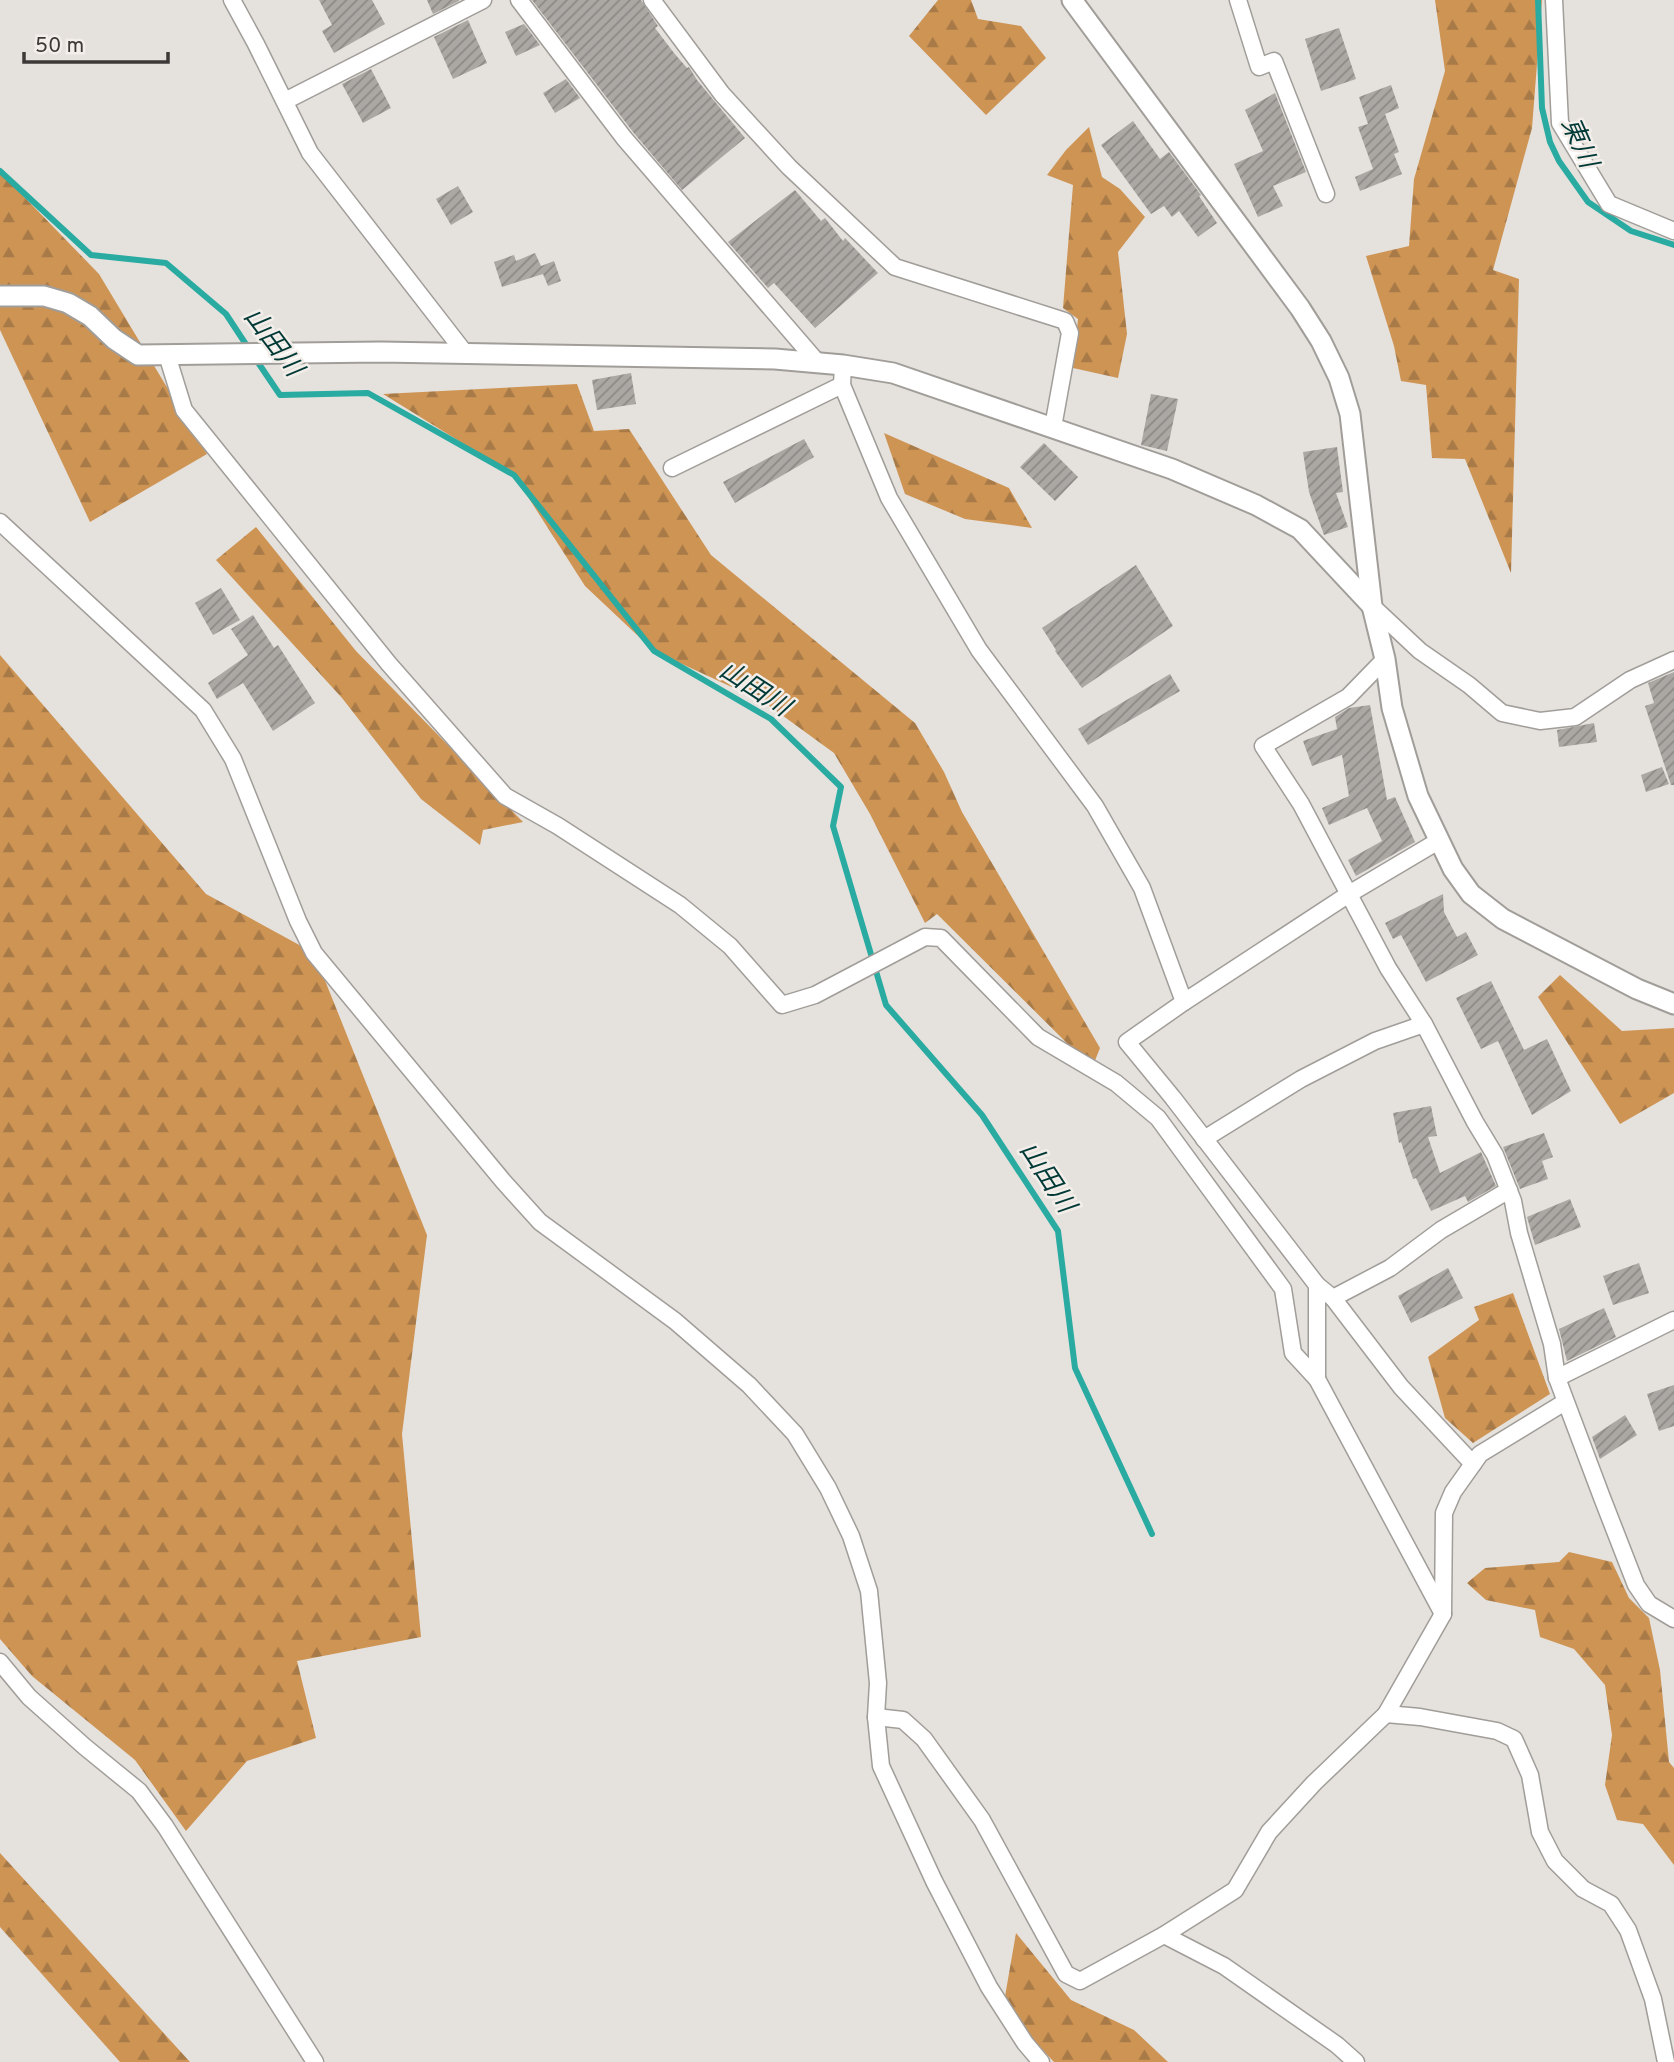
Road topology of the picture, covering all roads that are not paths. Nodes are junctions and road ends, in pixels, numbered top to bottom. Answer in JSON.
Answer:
{"nodes":[{"id":1,"x":232,"y":0,"type":"edge"},
{"id":2,"x":483,"y":0,"type":"edge"},
{"id":3,"x":519,"y":0,"type":"edge"},
{"id":4,"x":652,"y":0,"type":"edge"},
{"id":5,"x":1072,"y":0,"type":"edge"},
{"id":6,"x":1238,"y":0,"type":"edge"},
{"id":7,"x":1554,"y":0,"type":"edge"},
{"id":8,"x":285,"y":101,"type":"junction"},
{"id":9,"x":1326,"y":194,"type":"dead end"},
{"id":10,"x":1674,"y":231,"type":"edge"},
{"id":11,"x":0,"y":296,"type":"edge"},
{"id":12,"x":466,"y":353,"type":"junction"},
{"id":13,"x":167,"y":355,"type":"junction"},
{"id":14,"x":818,"y":363,"type":"junction"},
{"id":15,"x":843,"y":365,"type":"junction"},
{"id":16,"x":842,"y":385,"type":"junction"},
{"id":17,"x":1052,"y":427,"type":"junction"},
{"id":18,"x":672,"y":468,"type":"dead end"},
{"id":19,"x":0,"y":522,"type":"edge"},
{"id":20,"x":1372,"y":606,"type":"junction"},
{"id":21,"x":1385,"y":659,"type":"junction"},
{"id":22,"x":1674,"y":660,"type":"edge"},
{"id":23,"x":1440,"y":840,"type":"junction"},
{"id":24,"x":1349,"y":894,"type":"junction"},
{"id":25,"x":1184,"y":1002,"type":"junction"},
{"id":26,"x":1674,"y":1004,"type":"edge"},
{"id":27,"x":1424,"y":1024,"type":"junction"},
{"id":28,"x":1204,"y":1139,"type":"junction"},
{"id":29,"x":1508,"y":1190,"type":"junction"},
{"id":30,"x":1317,"y":1285,"type":"junction"},
{"id":31,"x":1333,"y":1298,"type":"junction"},
{"id":32,"x":1674,"y":1320,"type":"edge"},
{"id":33,"x":1557,"y":1378,"type":"junction"},
{"id":34,"x":1317,"y":1379,"type":"junction"},
{"id":35,"x":1565,"y":1402,"type":"junction"},
{"id":36,"x":1474,"y":1464,"type":"junction"},
{"id":37,"x":1443,"y":1614,"type":"junction"},
{"id":38,"x":1674,"y":1619,"type":"edge"},
{"id":39,"x":0,"y":1662,"type":"edge"},
{"id":40,"x":1387,"y":1714,"type":"junction"},
{"id":41,"x":876,"y":1717,"type":"junction"},
{"id":42,"x":1164,"y":1935,"type":"junction"},
{"id":43,"x":315,"y":2062,"type":"edge"},
{"id":44,"x":1041,"y":2062,"type":"edge"},
{"id":45,"x":1356,"y":2062,"type":"edge"},
{"id":46,"x":1666,"y":2062,"type":"edge"}],
"edges":[{"from":1,"to":8,"type":"street"},
{"from":2,"to":8,"type":"street"},
{"from":3,"to":14,"type":"street"},
{"from":4,"to":17,"type":"street"},
{"from":5,"to":20,"type":"street"},
{"from":6,"to":9,"type":"street"},
{"from":7,"to":10,"type":"street"},
{"from":8,"to":12,"type":"street"},
{"from":11,"to":13,"type":"street"},
{"from":12,"to":13,"type":"street"},
{"from":12,"to":14,"type":"street"},
{"from":13,"to":34,"type":"street"},
{"from":14,"to":15,"type":"street"},
{"from":15,"to":16,"type":"street"},
{"from":15,"to":17,"type":"street"},
{"from":16,"to":18,"type":"street"},
{"from":16,"to":25,"type":"street"},
{"from":17,"to":20,"type":"street"},
{"from":19,"to":41,"type":"street"},
{"from":20,"to":21,"type":"street"},
{"from":20,"to":22,"type":"street"},
{"from":21,"to":23,"type":"street"},
{"from":21,"to":24,"type":"street"},
{"from":23,"to":24,"type":"street"},
{"from":23,"to":26,"type":"street"},
{"from":24,"to":25,"type":"street"},
{"from":24,"to":27,"type":"street"},
{"from":25,"to":28,"type":"street"},
{"from":27,"to":28,"type":"street"},
{"from":27,"to":29,"type":"street"},
{"from":28,"to":30,"type":"street"},
{"from":29,"to":31,"type":"street"},
{"from":29,"to":33,"type":"street"},
{"from":30,"to":31,"type":"street"},
{"from":30,"to":34,"type":"street"},
{"from":31,"to":36,"type":"street"},
{"from":32,"to":33,"type":"street"},
{"from":33,"to":35,"type":"street"},
{"from":34,"to":37,"type":"street"},
{"from":35,"to":36,"type":"street"},
{"from":35,"to":38,"type":"street"},
{"from":36,"to":37,"type":"street"},
{"from":37,"to":40,"type":"street"},
{"from":39,"to":43,"type":"street"},
{"from":40,"to":42,"type":"street"},
{"from":40,"to":46,"type":"street"},
{"from":41,"to":42,"type":"street"},
{"from":41,"to":44,"type":"street"},
{"from":42,"to":45,"type":"street"}]}
